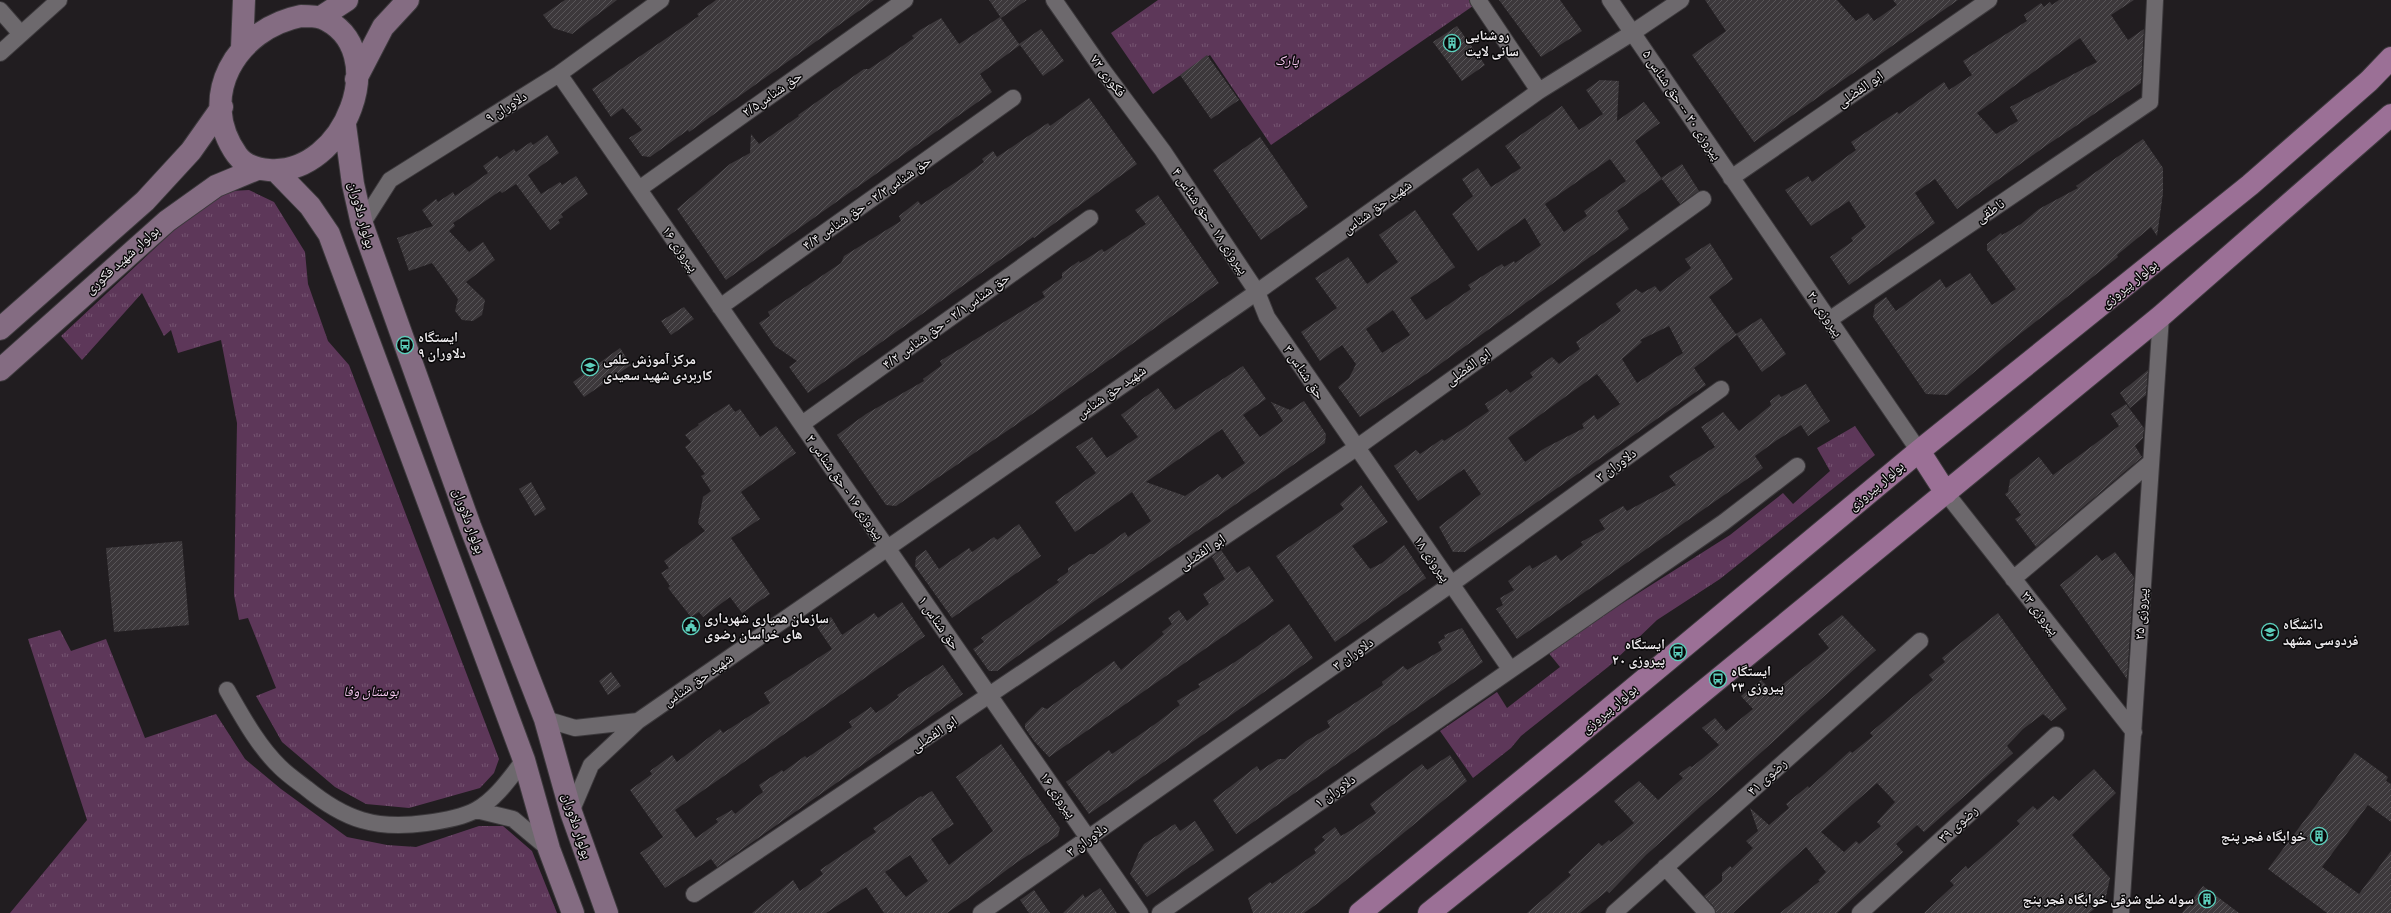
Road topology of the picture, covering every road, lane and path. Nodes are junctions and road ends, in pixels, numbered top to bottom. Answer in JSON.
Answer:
{"nodes":[{"id":1,"x":59,"y":0,"type":"edge"},
{"id":2,"x":244,"y":0,"type":"edge"},
{"id":3,"x":306,"y":0,"type":"edge"},
{"id":4,"x":347,"y":0,"type":"edge"},
{"id":5,"x":408,"y":0,"type":"edge"},
{"id":6,"x":661,"y":0,"type":"edge"},
{"id":7,"x":904,"y":0,"type":"edge"},
{"id":8,"x":1054,"y":0,"type":"edge"},
{"id":9,"x":1478,"y":0,"type":"edge"},
{"id":10,"x":1610,"y":0,"type":"edge"},
{"id":11,"x":1681,"y":0,"type":"edge"},
{"id":12,"x":1989,"y":0,"type":"edge"},
{"id":13,"x":2155,"y":0,"type":"edge"},
{"id":14,"x":0,"y":10,"type":"edge"},
{"id":15,"x":321,"y":17,"type":"junction"},
{"id":16,"x":1632,"y":33,"type":"junction"},
{"id":17,"x":21,"y":34,"type":"junction"},
{"id":18,"x":242,"y":48,"type":"junction"},
{"id":19,"x":0,"y":53,"type":"edge"},
{"id":20,"x":2391,"y":58,"type":"edge"},
{"id":21,"x":559,"y":74,"type":"junction"},
{"id":22,"x":356,"y":79,"type":"junction"},
{"id":23,"x":1539,"y":91,"type":"junction"},
{"id":24,"x":1013,"y":98,"type":"dead end"},
{"id":25,"x":222,"y":107,"type":"junction"},
{"id":26,"x":2391,"y":115,"type":"edge"},
{"id":27,"x":344,"y":125,"type":"junction"},
{"id":28,"x":1163,"y":151,"type":"joint"},
{"id":29,"x":266,"y":170,"type":"junction"},
{"id":30,"x":1731,"y":178,"type":"junction"},
{"id":31,"x":639,"y":189,"type":"junction"},
{"id":32,"x":1703,"y":199,"type":"dead end"},
{"id":33,"x":1090,"y":218,"type":"dead end"},
{"id":34,"x":362,"y":224,"type":"junction"},
{"id":35,"x":1257,"y":292,"type":"junction"},
{"id":36,"x":720,"y":307,"type":"junction"},
{"id":37,"x":2161,"y":316,"type":"junction"},
{"id":38,"x":1829,"y":320,"type":"junction"},
{"id":39,"x":0,"y":329,"type":"edge"},
{"id":40,"x":0,"y":370,"type":"edge"},
{"id":41,"x":1721,"y":389,"type":"dead end"},
{"id":42,"x":802,"y":424,"type":"junction"},
{"id":43,"x":1356,"y":448,"type":"junction"},
{"id":44,"x":1919,"y":451,"type":"junction"},
{"id":45,"x":2151,"y":462,"type":"junction"},
{"id":46,"x":1797,"y":466,"type":"dead end"},
{"id":47,"x":1946,"y":493,"type":"junction"},
{"id":48,"x":888,"y":550,"type":"junction"},
{"id":49,"x":2013,"y":579,"type":"junction"},
{"id":50,"x":1450,"y":585,"type":"junction"},
{"id":51,"x":1920,"y":640,"type":"dead end"},
{"id":52,"x":1510,"y":669,"type":"junction"},
{"id":53,"x":227,"y":690,"type":"dead end"},
{"id":54,"x":990,"y":696,"type":"junction"},
{"id":55,"x":545,"y":719,"type":"junction"},
{"id":56,"x":638,"y":721,"type":"junction"},
{"id":57,"x":2134,"y":732,"type":"junction"},
{"id":58,"x":2056,"y":735,"type":"dead end"},
{"id":59,"x":524,"y":760,"type":"junction"},
{"id":60,"x":476,"y":810,"type":"junction"},
{"id":61,"x":572,"y":812,"type":"junction"},
{"id":62,"x":1088,"y":839,"type":"junction"},
{"id":63,"x":549,"y":849,"type":"junction"},
{"id":64,"x":1665,"y":867,"type":"junction"},
{"id":65,"x":694,"y":894,"type":"dead end"},
{"id":66,"x":573,"y":913,"type":"edge"},
{"id":67,"x":607,"y":913,"type":"edge"},
{"id":68,"x":981,"y":913,"type":"edge"},
{"id":69,"x":1140,"y":913,"type":"edge"},
{"id":70,"x":1160,"y":913,"type":"edge"},
{"id":71,"x":1360,"y":913,"type":"edge"},
{"id":72,"x":1429,"y":913,"type":"edge"},
{"id":73,"x":1614,"y":913,"type":"edge"},
{"id":74,"x":1706,"y":913,"type":"edge"},
{"id":75,"x":1860,"y":913,"type":"edge"},
{"id":76,"x":2121,"y":913,"type":"edge"}],
"edges":[{"from":1,"to":17,"type":"street"},
{"from":2,"to":18,"type":"street"},
{"from":3,"to":15,"type":"street"},
{"from":4,"to":15,"type":"street"},
{"from":5,"to":22,"type":"street"},
{"from":6,"to":21,"type":"street","name":"دلاوران ۹"},
{"from":7,"to":31,"type":"street","name":"حق شناس۲/۵"},
{"from":8,"to":28,"type":"street","name":"فکوری ۷۲"},
{"from":9,"to":23,"type":"street"},
{"from":10,"to":16,"type":"street","name":"پیروزی ۲۰ -- حق شناس ۵"},
{"from":11,"to":16,"type":"street","name":"شهید حق شناس"},
{"from":12,"to":30,"type":"street","name":"ابو الفضلی"},
{"from":13,"to":38,"type":"street","name":"ناطقی"},
{"from":14,"to":17,"type":"street"},
{"from":15,"to":18,"type":"street"},
{"from":15,"to":22,"type":"street"},
{"from":16,"to":23,"type":"street","name":"شهید حق شناس"},
{"from":16,"to":30,"type":"street","name":"پیروزی ۲۰ -- حق شناس ۵"},
{"from":17,"to":19,"type":"street"},
{"from":18,"to":25,"type":"street"},
{"from":20,"to":44,"type":"main road","name":"بولوار پیروزی"},
{"from":21,"to":31,"type":"street","name":"پیروزی ۱۶"},
{"from":21,"to":34,"type":"street","name":"دلاوران ۹"},
{"from":22,"to":27,"type":"street","name":"بولوار شهید فکوری"},
{"from":23,"to":35,"type":"street","name":"شهید حق شناس"},
{"from":24,"to":36,"type":"street","name":"حق شناس۲/۳ - حق شناس ۴/۴"},
{"from":25,"to":29,"type":"street"},
{"from":25,"to":39,"type":"street","name":"بولوار شهید فکوری"},
{"from":26,"to":37,"type":"main road"},
{"from":27,"to":29,"type":"street","name":"بولوار شهید فکوری"},
{"from":27,"to":34,"type":"street","name":"بولوار دلاوران"},
{"from":28,"to":35,"type":"street","name":"پیروزی ۱۸ - حق شناس ۴"},
{"from":29,"to":40,"type":"street","name":"بولوار شهید فکوری"},
{"from":29,"to":59,"type":"street"},
{"from":30,"to":38,"type":"street","name":"پیروزی ۲۰"},
{"from":31,"to":36,"type":"street","name":"پیروزی ۱۶"},
{"from":32,"to":43,"type":"street","name":"ابو الفضلی"},
{"from":33,"to":42,"type":"street","name":"حق شناس۲/۱ - حق شناس ۴/۲"},
{"from":34,"to":55,"type":"street","name":"بولوار دلاوران"},
{"from":35,"to":43,"type":"street","name":"حق شناس ۳"},
{"from":35,"to":48,"type":"street","name":"شهید حق شناس"},
{"from":36,"to":42,"type":"street","name":"پیروزی ۱۶"},
{"from":37,"to":45,"type":"street","name":"پیروزی ۲۵"},
{"from":37,"to":47,"type":"main road"},
{"from":38,"to":44,"type":"street","name":"پیروزی ۲۰"},
{"from":41,"to":50,"type":"street","name":"دلاوران ۳"},
{"from":42,"to":48,"type":"street","name":"پیروزی ۱۶ - حق شناس ۲"},
{"from":43,"to":50,"type":"street","name":"پیروزی ۱۸"},
{"from":43,"to":54,"type":"street","name":"ابو الفضلی"},
{"from":44,"to":47,"type":"main road"},
{"from":44,"to":71,"type":"main road","name":"بولوار پیروزی"},
{"from":45,"to":49,"type":"street"},
{"from":45,"to":57,"type":"street","name":"پیروزی ۲۵"},
{"from":46,"to":52,"type":"street","name":"دلاوران ۱"},
{"from":47,"to":49,"type":"street","name":"پیروزی ۲۳"},
{"from":47,"to":72,"type":"main road"},
{"from":48,"to":54,"type":"street","name":"حق شناس ۱"},
{"from":48,"to":56,"type":"street","name":"شهید حق شناس"},
{"from":49,"to":57,"type":"street","name":"پیروزی ۲۳"},
{"from":50,"to":52,"type":"street","name":"پیروزی ۱۸"},
{"from":50,"to":62,"type":"street","name":"دلاوران ۳"},
{"from":51,"to":64,"type":"street","name":"رضوی ۴۱"},
{"from":52,"to":70,"type":"street","name":"دلاوران ۱"},
{"from":53,"to":60,"type":"street"},
{"from":54,"to":62,"type":"street","name":"پیروزی ۱۶"},
{"from":54,"to":65,"type":"street","name":"ابو الفضلی"},
{"from":55,"to":56,"type":"street"},
{"from":55,"to":61,"type":"street","name":"بولوار دلاوران"},
{"from":56,"to":61,"type":"street","name":"شهید حق شناس"},
{"from":57,"to":76,"type":"street","name":"پیروزی ۲۵"},
{"from":58,"to":75,"type":"street","name":"رضوی ۳۹"},
{"from":59,"to":60,"type":"street"},
{"from":59,"to":63,"type":"street"},
{"from":60,"to":63,"type":"street"},
{"from":61,"to":67,"type":"street","name":"بولوار دلاوران"},
{"from":62,"to":68,"type":"street","name":"دلاوران ۳"},
{"from":62,"to":69,"type":"street","name":"پیروزی ۱۶"},
{"from":63,"to":66,"type":"street"},
{"from":64,"to":73,"type":"street","name":"رضوی ۴۱"},
{"from":64,"to":74,"type":"street"}]}
